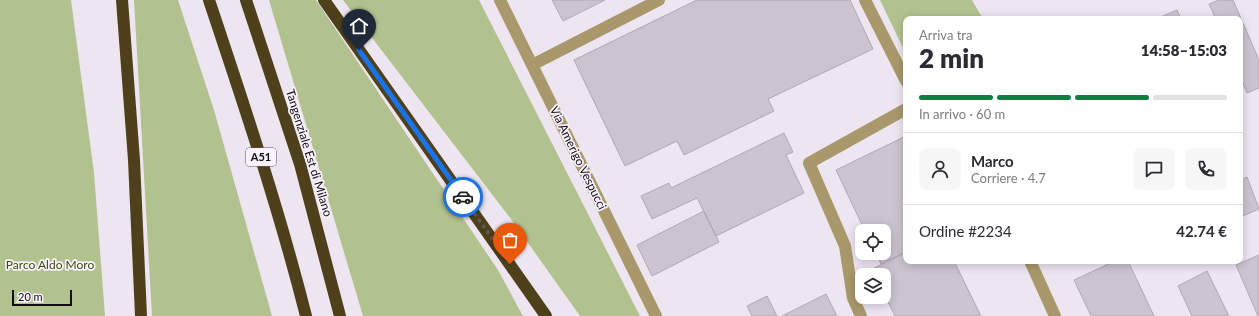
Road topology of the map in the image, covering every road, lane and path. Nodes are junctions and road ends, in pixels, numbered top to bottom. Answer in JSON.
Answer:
{"nodes":[{"id":1,"x":122,"y":0,"type":"edge"},
{"id":2,"x":209,"y":0,"type":"edge"},
{"id":3,"x":246,"y":0,"type":"edge"},
{"id":4,"x":324,"y":0,"type":"edge"},
{"id":5,"x":500,"y":0,"type":"edge"},
{"id":6,"x":659,"y":0,"type":"edge"},
{"id":7,"x":865,"y":0,"type":"edge"},
{"id":8,"x":532,"y":65,"type":"junction"},
{"id":9,"x":903,"y":75,"type":"edge"},
{"id":10,"x":903,"y":111,"type":"edge"},
{"id":11,"x":1031,"y":264,"type":"edge"},
{"id":12,"x":141,"y":316,"type":"edge"},
{"id":13,"x":306,"y":316,"type":"edge"},
{"id":14,"x":340,"y":316,"type":"edge"},
{"id":15,"x":546,"y":316,"type":"edge"},
{"id":16,"x":656,"y":316,"type":"edge"},
{"id":17,"x":862,"y":316,"type":"edge"},
{"id":18,"x":1055,"y":316,"type":"edge"}],
"edges":[{"from":1,"to":12,"type":"highway"},
{"from":2,"to":13,"type":"highway","number":"A51"},
{"from":3,"to":14,"type":"highway","name":"Tangenziale Est di Milano","number":"A51"},
{"from":4,"to":15,"type":"highway"},
{"from":5,"to":8,"type":"street","name":"Via Amerigo Vespucci"},
{"from":6,"to":8,"type":"street"},
{"from":7,"to":9,"type":"street"},
{"from":8,"to":16,"type":"street","name":"Via Amerigo Vespucci"},
{"from":10,"to":17,"type":"street"},
{"from":11,"to":18,"type":"street"}]}
